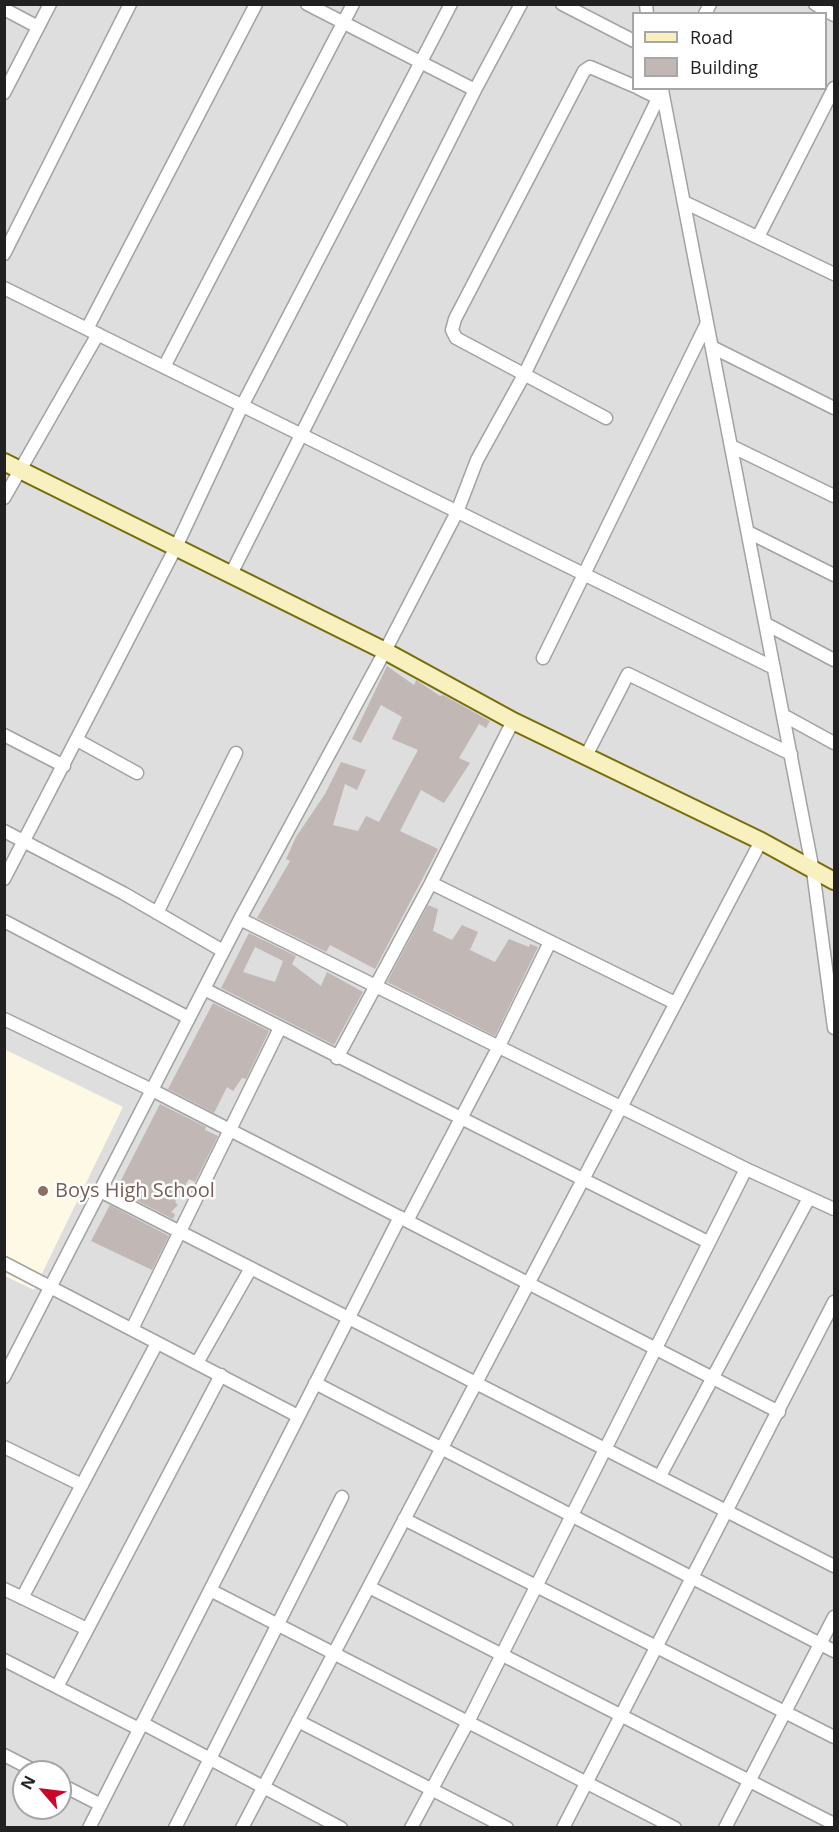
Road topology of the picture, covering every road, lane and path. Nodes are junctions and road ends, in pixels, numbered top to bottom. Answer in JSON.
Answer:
{"nodes":[{"id":1,"x":50,"y":4,"type":"edge"},
{"id":2,"x":130,"y":4,"type":"edge"},
{"id":3,"x":256,"y":4,"type":"edge"},
{"id":4,"x":307,"y":4,"type":"edge"},
{"id":5,"x":353,"y":4,"type":"edge"},
{"id":6,"x":451,"y":4,"type":"edge"},
{"id":7,"x":521,"y":4,"type":"edge"},
{"id":8,"x":562,"y":4,"type":"edge"},
{"id":9,"x":815,"y":4,"type":"edge"},
{"id":10,"x":4,"y":9,"type":"edge"},
{"id":11,"x":834,"y":15,"type":"edge"},
{"id":12,"x":343,"y":23,"type":"junction"},
{"id":13,"x":38,"y":27,"type":"junction"},
{"id":14,"x":632,"y":40,"type":"edge"},
{"id":15,"x":422,"y":63,"type":"junction"},
{"id":16,"x":632,"y":86,"type":"edge"},
{"id":17,"x":834,"y":88,"type":"edge"},
{"id":18,"x":475,"y":90,"type":"junction"},
{"id":19,"x":661,"y":91,"type":"edge"},
{"id":20,"x":4,"y":93,"type":"edge"},
{"id":21,"x":684,"y":202,"type":"junction"},
{"id":22,"x":758,"y":237,"type":"junction"},
{"id":23,"x":4,"y":254,"type":"edge"},
{"id":24,"x":834,"y":274,"type":"edge"},
{"id":25,"x":4,"y":288,"type":"edge"},
{"id":26,"x":707,"y":323,"type":"junction"},
{"id":27,"x":92,"y":332,"type":"junction"},
{"id":28,"x":712,"y":347,"type":"junction"},
{"id":29,"x":164,"y":367,"type":"junction"},
{"id":30,"x":524,"y":375,"type":"junction"},
{"id":31,"x":242,"y":406,"type":"junction"},
{"id":32,"x":834,"y":408,"type":"edge"},
{"id":33,"x":606,"y":418,"type":"dead end"},
{"id":34,"x":301,"y":435,"type":"junction"},
{"id":35,"x":731,"y":446,"type":"junction"},
{"id":36,"x":12,"y":466,"type":"edge"},
{"id":37,"x":834,"y":496,"type":"edge"},
{"id":38,"x":4,"y":498,"type":"edge"},
{"id":39,"x":457,"y":512,"type":"junction"},
{"id":40,"x":748,"y":532,"type":"junction"},
{"id":41,"x":176,"y":547,"type":"junction"},
{"id":42,"x":231,"y":574,"type":"junction"},
{"id":43,"x":584,"y":574,"type":"junction"},
{"id":44,"x":834,"y":575,"type":"edge"},
{"id":45,"x":766,"y":624,"type":"junction"},
{"id":46,"x":385,"y":651,"type":"junction"},
{"id":47,"x":543,"y":658,"type":"dead end"},
{"id":48,"x":834,"y":660,"type":"edge"},
{"id":49,"x":774,"y":668,"type":"junction"},
{"id":50,"x":783,"y":715,"type":"junction"},
{"id":51,"x":513,"y":721,"type":"junction"},
{"id":52,"x":4,"y":735,"type":"edge"},
{"id":53,"x":77,"y":740,"type":"junction"},
{"id":54,"x":834,"y":743,"type":"edge"},
{"id":55,"x":236,"y":753,"type":"dead end"},
{"id":56,"x":791,"y":754,"type":"junction"},
{"id":57,"x":586,"y":756,"type":"junction"},
{"id":58,"x":64,"y":766,"type":"junction"},
{"id":59,"x":137,"y":773,"type":"dead end"},
{"id":60,"x":4,"y":831,"type":"edge"},
{"id":61,"x":761,"y":841,"type":"junction"},
{"id":62,"x":25,"y":842,"type":"junction"},
{"id":63,"x":813,"y":871,"type":"junction"},
{"id":64,"x":4,"y":879,"type":"edge"},
{"id":65,"x":834,"y":881,"type":"edge"},
{"id":66,"x":431,"y":883,"type":"junction"},
{"id":67,"x":158,"y":913,"type":"junction"},
{"id":68,"x":240,"y":919,"type":"junction"},
{"id":69,"x":4,"y":921,"type":"edge"},
{"id":70,"x":550,"y":942,"type":"junction"},
{"id":71,"x":223,"y":951,"type":"junction"},
{"id":72,"x":378,"y":985,"type":"junction"},
{"id":73,"x":204,"y":989,"type":"junction"},
{"id":74,"x":675,"y":1003,"type":"junction"},
{"id":75,"x":189,"y":1018,"type":"junction"},
{"id":76,"x":4,"y":1019,"type":"edge"},
{"id":77,"x":280,"y":1028,"type":"junction"},
{"id":78,"x":834,"y":1028,"type":"edge"},
{"id":79,"x":499,"y":1046,"type":"junction"},
{"id":80,"x":337,"y":1058,"type":"junction"},
{"id":81,"x":152,"y":1090,"type":"junction"},
{"id":82,"x":622,"y":1105,"type":"junction"},
{"id":83,"x":459,"y":1120,"type":"junction"},
{"id":84,"x":230,"y":1130,"type":"junction"},
{"id":85,"x":746,"y":1169,"type":"junction"},
{"id":86,"x":582,"y":1181,"type":"junction"},
{"id":87,"x":100,"y":1191,"type":"junction"},
{"id":88,"x":809,"y":1198,"type":"junction"},
{"id":89,"x":834,"y":1209,"type":"edge"},
{"id":90,"x":403,"y":1219,"type":"junction"},
{"id":91,"x":179,"y":1232,"type":"junction"},
{"id":92,"x":708,"y":1242,"type":"junction"},
{"id":93,"x":4,"y":1263,"type":"edge"},
{"id":94,"x":251,"y":1268,"type":"junction"},
{"id":95,"x":529,"y":1282,"type":"junction"},
{"id":96,"x":51,"y":1287,"type":"junction"},
{"id":97,"x":834,"y":1302,"type":"edge"},
{"id":98,"x":348,"y":1318,"type":"junction"},
{"id":99,"x":132,"y":1329,"type":"junction"},
{"id":100,"x":158,"y":1343,"type":"junction"},
{"id":101,"x":654,"y":1347,"type":"junction"},
{"id":102,"x":10,"y":1354,"type":"edge"},
{"id":103,"x":197,"y":1363,"type":"junction"},
{"id":104,"x":221,"y":1376,"type":"junction"},
{"id":105,"x":4,"y":1377,"type":"edge"},
{"id":106,"x":712,"y":1378,"type":"junction"},
{"id":107,"x":315,"y":1383,"type":"junction"},
{"id":108,"x":475,"y":1385,"type":"junction"},
{"id":109,"x":779,"y":1412,"type":"junction"},
{"id":110,"x":298,"y":1416,"type":"junction"},
{"id":111,"x":4,"y":1447,"type":"edge"},
{"id":112,"x":604,"y":1447,"type":"junction"},
{"id":113,"x":441,"y":1449,"type":"junction"},
{"id":114,"x":660,"y":1476,"type":"junction"},
{"id":115,"x":82,"y":1485,"type":"junction"},
{"id":116,"x":342,"y":1497,"type":"dead end"},
{"id":117,"x":728,"y":1510,"type":"junction"},
{"id":118,"x":570,"y":1515,"type":"junction"},
{"id":119,"x":404,"y":1519,"type":"junction"},
{"id":120,"x":834,"y":1566,"type":"edge"},
{"id":121,"x":693,"y":1578,"type":"junction"},
{"id":122,"x":536,"y":1586,"type":"junction"},
{"id":123,"x":369,"y":1587,"type":"junction"},
{"id":124,"x":4,"y":1589,"type":"edge"},
{"id":125,"x":210,"y":1590,"type":"junction"},
{"id":126,"x":22,"y":1598,"type":"junction"},
{"id":127,"x":834,"y":1617,"type":"edge"},
{"id":128,"x":277,"y":1624,"type":"junction"},
{"id":129,"x":87,"y":1629,"type":"junction"},
{"id":130,"x":821,"y":1644,"type":"junction"},
{"id":131,"x":656,"y":1648,"type":"junction"},
{"id":132,"x":834,"y":1651,"type":"edge"},
{"id":133,"x":502,"y":1652,"type":"junction"},
{"id":134,"x":334,"y":1653,"type":"junction"},
{"id":135,"x":4,"y":1660,"type":"edge"},
{"id":136,"x":57,"y":1687,"type":"junction"},
{"id":137,"x":785,"y":1712,"type":"junction"},
{"id":138,"x":620,"y":1716,"type":"junction"},
{"id":139,"x":469,"y":1720,"type":"junction"},
{"id":140,"x":298,"y":1721,"type":"junction"},
{"id":141,"x":140,"y":1726,"type":"junction"},
{"id":142,"x":834,"y":1737,"type":"edge"},
{"id":143,"x":211,"y":1759,"type":"junction"},
{"id":144,"x":587,"y":1781,"type":"junction"},
{"id":145,"x":749,"y":1781,"type":"junction"},
{"id":146,"x":264,"y":1787,"type":"junction"},
{"id":147,"x":432,"y":1788,"type":"junction"},
{"id":148,"x":72,"y":1790,"type":"edge"},
{"id":149,"x":101,"y":1805,"type":"junction"},
{"id":150,"x":834,"y":1824,"type":"edge"},
{"id":151,"x":89,"y":1827,"type":"edge"},
{"id":152,"x":176,"y":1827,"type":"edge"},
{"id":153,"x":242,"y":1827,"type":"edge"},
{"id":154,"x":341,"y":1827,"type":"edge"},
{"id":155,"x":411,"y":1827,"type":"edge"},
{"id":156,"x":507,"y":1827,"type":"edge"},
{"id":157,"x":562,"y":1827,"type":"edge"},
{"id":158,"x":675,"y":1827,"type":"edge"},
{"id":159,"x":725,"y":1827,"type":"edge"}],
"edges":[{"from":1,"to":13,"type":"street"},
{"from":2,"to":23,"type":"street"},
{"from":3,"to":27,"type":"street"},
{"from":4,"to":12,"type":"street"},
{"from":5,"to":12,"type":"street"},
{"from":6,"to":15,"type":"street"},
{"from":7,"to":18,"type":"street"},
{"from":8,"to":14,"type":"street"},
{"from":9,"to":11,"type":"street"},
{"from":10,"to":13,"type":"street"},
{"from":12,"to":15,"type":"street"},
{"from":12,"to":29,"type":"street"},
{"from":13,"to":20,"type":"street"},
{"from":15,"to":18,"type":"street"},
{"from":15,"to":31,"type":"street"},
{"from":16,"to":30,"type":"street"},
{"from":17,"to":22,"type":"street"},
{"from":18,"to":34,"type":"street"},
{"from":19,"to":21,"type":"street"},
{"from":19,"to":30,"type":"street"},
{"from":21,"to":22,"type":"street"},
{"from":21,"to":26,"type":"street"},
{"from":22,"to":24,"type":"street"},
{"from":25,"to":27,"type":"street"},
{"from":26,"to":28,"type":"street"},
{"from":26,"to":43,"type":"street"},
{"from":27,"to":29,"type":"street"},
{"from":27,"to":36,"type":"street"},
{"from":28,"to":32,"type":"street"},
{"from":28,"to":35,"type":"street"},
{"from":29,"to":31,"type":"street"},
{"from":30,"to":33,"type":"street"},
{"from":30,"to":39,"type":"street"},
{"from":31,"to":34,"type":"street"},
{"from":31,"to":41,"type":"street"},
{"from":34,"to":39,"type":"street"},
{"from":34,"to":42,"type":"street"},
{"from":35,"to":37,"type":"street"},
{"from":35,"to":40,"type":"street"},
{"from":36,"to":38,"type":"street"},
{"from":36,"to":41,"type":"street"},
{"from":39,"to":43,"type":"street"},
{"from":39,"to":46,"type":"street"},
{"from":40,"to":44,"type":"street"},
{"from":40,"to":45,"type":"street"},
{"from":41,"to":42,"type":"street"},
{"from":41,"to":53,"type":"street"},
{"from":42,"to":46,"type":"street"},
{"from":43,"to":47,"type":"street"},
{"from":43,"to":49,"type":"street"},
{"from":45,"to":48,"type":"street"},
{"from":45,"to":49,"type":"street"},
{"from":46,"to":51,"type":"street"},
{"from":46,"to":68,"type":"street"},
{"from":49,"to":50,"type":"street"},
{"from":50,"to":54,"type":"street"},
{"from":50,"to":56,"type":"street"},
{"from":51,"to":57,"type":"street"},
{"from":51,"to":66,"type":"street"},
{"from":52,"to":58,"type":"street"},
{"from":53,"to":58,"type":"street"},
{"from":53,"to":59,"type":"street"},
{"from":55,"to":67,"type":"street"},
{"from":56,"to":57,"type":"street"},
{"from":56,"to":63,"type":"street"},
{"from":57,"to":61,"type":"street"},
{"from":58,"to":62,"type":"street"},
{"from":60,"to":62,"type":"street"},
{"from":61,"to":63,"type":"street"},
{"from":61,"to":74,"type":"street"},
{"from":62,"to":64,"type":"street"},
{"from":62,"to":67,"type":"street"},
{"from":63,"to":65,"type":"street"},
{"from":63,"to":78,"type":"street"},
{"from":66,"to":70,"type":"street"},
{"from":66,"to":72,"type":"street"},
{"from":67,"to":71,"type":"street"},
{"from":68,"to":71,"type":"street"},
{"from":68,"to":72,"type":"street"},
{"from":69,"to":75,"type":"street"},
{"from":70,"to":74,"type":"street"},
{"from":70,"to":79,"type":"street"},
{"from":71,"to":73,"type":"street"},
{"from":72,"to":79,"type":"street"},
{"from":72,"to":80,"type":"street"},
{"from":73,"to":75,"type":"street"},
{"from":73,"to":77,"type":"street"},
{"from":74,"to":82,"type":"street"},
{"from":75,"to":81,"type":"street"},
{"from":76,"to":81,"type":"street"},
{"from":77,"to":80,"type":"street"},
{"from":77,"to":84,"type":"street"},
{"from":79,"to":82,"type":"street"},
{"from":79,"to":83,"type":"street"},
{"from":80,"to":83,"type":"street"},
{"from":81,"to":84,"type":"street"},
{"from":81,"to":87,"type":"street"},
{"from":82,"to":85,"type":"street"},
{"from":82,"to":86,"type":"street"},
{"from":83,"to":86,"type":"street"},
{"from":83,"to":90,"type":"street"},
{"from":84,"to":90,"type":"street"},
{"from":84,"to":91,"type":"street"},
{"from":85,"to":88,"type":"street"},
{"from":85,"to":92,"type":"street"},
{"from":86,"to":92,"type":"street"},
{"from":86,"to":95,"type":"street"},
{"from":87,"to":91,"type":"street"},
{"from":87,"to":96,"type":"street"},
{"from":88,"to":89,"type":"street"},
{"from":88,"to":106,"type":"street"},
{"from":90,"to":95,"type":"street"},
{"from":90,"to":98,"type":"street"},
{"from":91,"to":94,"type":"street"},
{"from":91,"to":99,"type":"street"},
{"from":92,"to":101,"type":"street"},
{"from":93,"to":96,"type":"street"},
{"from":94,"to":98,"type":"street"},
{"from":94,"to":103,"type":"street"},
{"from":95,"to":101,"type":"street"},
{"from":95,"to":108,"type":"street"},
{"from":96,"to":99,"type":"street"},
{"from":96,"to":102,"type":"street"},
{"from":97,"to":109,"type":"street"},
{"from":98,"to":107,"type":"street"},
{"from":98,"to":108,"type":"street"},
{"from":99,"to":100,"type":"street"},
{"from":100,"to":103,"type":"street"},
{"from":100,"to":115,"type":"street"},
{"from":101,"to":106,"type":"street"},
{"from":101,"to":112,"type":"street"},
{"from":102,"to":105,"type":"street"},
{"from":103,"to":104,"type":"street"},
{"from":104,"to":110,"type":"street"},
{"from":104,"to":129,"type":"street"},
{"from":106,"to":109,"type":"street"},
{"from":106,"to":114,"type":"street"},
{"from":107,"to":110,"type":"street"},
{"from":107,"to":113,"type":"street"},
{"from":108,"to":112,"type":"street"},
{"from":108,"to":113,"type":"street"},
{"from":109,"to":117,"type":"street"},
{"from":110,"to":125,"type":"street"},
{"from":111,"to":115,"type":"street"},
{"from":112,"to":114,"type":"street"},
{"from":112,"to":118,"type":"street"},
{"from":113,"to":118,"type":"street"},
{"from":113,"to":119,"type":"street"},
{"from":114,"to":117,"type":"street"},
{"from":115,"to":126,"type":"street"},
{"from":116,"to":128,"type":"street"},
{"from":117,"to":120,"type":"street"},
{"from":117,"to":121,"type":"street"},
{"from":118,"to":121,"type":"street"},
{"from":118,"to":122,"type":"street"},
{"from":119,"to":122,"type":"street"},
{"from":119,"to":123,"type":"street"},
{"from":121,"to":130,"type":"street"},
{"from":121,"to":131,"type":"street"},
{"from":122,"to":131,"type":"street"},
{"from":122,"to":133,"type":"street"},
{"from":123,"to":133,"type":"street"},
{"from":123,"to":134,"type":"street"},
{"from":124,"to":126,"type":"street"},
{"from":125,"to":128,"type":"street"},
{"from":125,"to":141,"type":"street"},
{"from":126,"to":129,"type":"street"},
{"from":127,"to":130,"type":"street"},
{"from":128,"to":134,"type":"street"},
{"from":128,"to":143,"type":"street"},
{"from":129,"to":136,"type":"street"},
{"from":130,"to":132,"type":"street"},
{"from":130,"to":137,"type":"street"},
{"from":131,"to":137,"type":"street"},
{"from":131,"to":138,"type":"street"},
{"from":133,"to":138,"type":"street"},
{"from":133,"to":139,"type":"street"},
{"from":134,"to":139,"type":"street"},
{"from":134,"to":140,"type":"street"},
{"from":135,"to":136,"type":"street"},
{"from":136,"to":141,"type":"street"},
{"from":137,"to":142,"type":"street"},
{"from":137,"to":145,"type":"street"},
{"from":138,"to":144,"type":"street"},
{"from":138,"to":145,"type":"street"},
{"from":139,"to":144,"type":"street"},
{"from":139,"to":147,"type":"street"},
{"from":140,"to":146,"type":"street"},
{"from":140,"to":147,"type":"street"},
{"from":141,"to":143,"type":"street"},
{"from":141,"to":149,"type":"street"},
{"from":143,"to":146,"type":"street"},
{"from":143,"to":152,"type":"street"},
{"from":144,"to":157,"type":"street"},
{"from":144,"to":158,"type":"street"},
{"from":145,"to":150,"type":"street"},
{"from":145,"to":159,"type":"street"},
{"from":146,"to":153,"type":"street"},
{"from":146,"to":154,"type":"street"},
{"from":147,"to":155,"type":"street"},
{"from":147,"to":156,"type":"street"},
{"from":148,"to":149,"type":"street"},
{"from":149,"to":151,"type":"street"}]}
